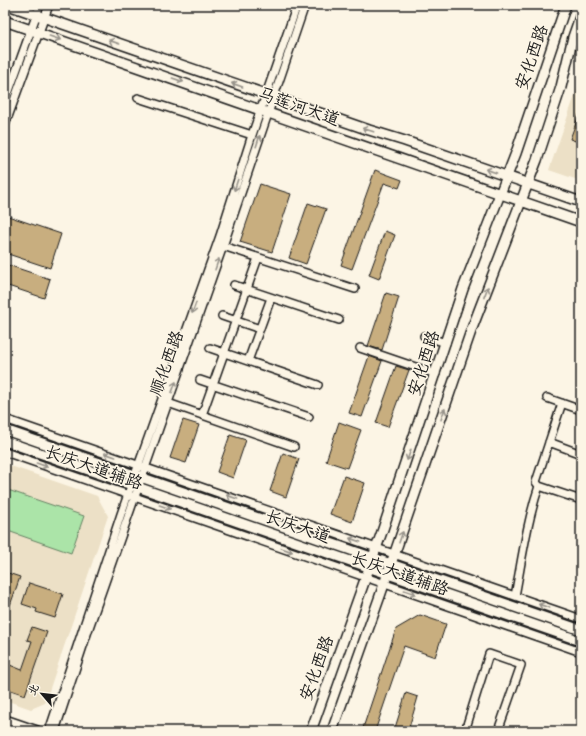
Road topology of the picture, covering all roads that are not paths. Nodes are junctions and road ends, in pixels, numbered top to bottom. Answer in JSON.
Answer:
{"nodes":[{"id":1,"x":8,"y":5,"type":"edge"},
{"id":2,"x":40,"y":5,"type":"edge"},
{"id":3,"x":49,"y":5,"type":"edge"},
{"id":4,"x":297,"y":5,"type":"edge"},
{"id":5,"x":305,"y":5,"type":"edge"},
{"id":6,"x":566,"y":5,"type":"edge"},
{"id":7,"x":581,"y":14,"type":"edge"},
{"id":8,"x":41,"y":16,"type":"junction"},
{"id":9,"x":5,"y":21,"type":"edge"},
{"id":10,"x":35,"y":31,"type":"junction"},
{"id":11,"x":7,"y":88,"type":"edge"},
{"id":12,"x":270,"y":96,"type":"junction"},
{"id":13,"x":138,"y":98,"type":"dead end"},
{"id":14,"x":5,"y":102,"type":"edge"},
{"id":15,"x":265,"y":111,"type":"junction"},
{"id":16,"x":5,"y":125,"type":"edge"},
{"id":17,"x":252,"y":135,"type":"junction"},
{"id":18,"x":507,"y":176,"type":"junction"},
{"id":19,"x":528,"y":184,"type":"junction"},
{"id":20,"x":500,"y":195,"type":"junction"},
{"id":21,"x":521,"y":202,"type":"junction"},
{"id":22,"x":581,"y":202,"type":"edge"},
{"id":23,"x":581,"y":222,"type":"edge"},
{"id":24,"x":224,"y":246,"type":"junction"},
{"id":25,"x":258,"y":258,"type":"junction"},
{"id":26,"x":234,"y":285,"type":"dead end"},
{"id":27,"x":355,"y":289,"type":"dead end"},
{"id":28,"x":246,"y":290,"type":"junction"},
{"id":29,"x":271,"y":298,"type":"junction"},
{"id":30,"x":222,"y":316,"type":"dead end"},
{"id":31,"x":235,"y":320,"type":"junction"},
{"id":32,"x":339,"y":320,"type":"dead end"},
{"id":33,"x":260,"y":329,"type":"junction"},
{"id":34,"x":424,"y":336,"type":"dead end"},
{"id":35,"x":446,"y":343,"type":"junction"},
{"id":36,"x":210,"y":348,"type":"dead end"},
{"id":37,"x":360,"y":348,"type":"dead end"},
{"id":38,"x":224,"y":353,"type":"junction"},
{"id":39,"x":248,"y":361,"type":"junction"},
{"id":40,"x":436,"y":374,"type":"junction"},
{"id":41,"x":200,"y":380,"type":"dead end"},
{"id":42,"x":213,"y":384,"type":"junction"},
{"id":43,"x":318,"y":385,"type":"dead end"},
{"id":44,"x":546,"y":398,"type":"dead end"},
{"id":45,"x":168,"y":403,"type":"junction"},
{"id":46,"x":562,"y":403,"type":"junction"},
{"id":47,"x":581,"y":410,"type":"edge"},
{"id":48,"x":202,"y":415,"type":"junction"},
{"id":49,"x":309,"y":417,"type":"dead end"},
{"id":50,"x":5,"y":419,"type":"edge"},
{"id":51,"x":5,"y":430,"type":"edge"},
{"id":52,"x":5,"y":441,"type":"edge"},
{"id":53,"x":549,"y":442,"type":"junction"},
{"id":54,"x":294,"y":447,"type":"dead end"},
{"id":55,"x":5,"y":452,"type":"edge"},
{"id":56,"x":581,"y":454,"type":"edge"},
{"id":57,"x":142,"y":466,"type":"junction"},
{"id":58,"x":138,"y":476,"type":"junction"},
{"id":59,"x":135,"y":486,"type":"junction"},
{"id":60,"x":539,"y":486,"type":"junction"},
{"id":61,"x":131,"y":496,"type":"junction"},
{"id":62,"x":581,"y":500,"type":"edge"},
{"id":63,"x":377,"y":548,"type":"junction"},
{"id":64,"x":395,"y":554,"type":"junction"},
{"id":65,"x":373,"y":557,"type":"junction"},
{"id":66,"x":391,"y":564,"type":"junction"},
{"id":67,"x":370,"y":568,"type":"junction"},
{"id":68,"x":388,"y":574,"type":"junction"},
{"id":69,"x":366,"y":577,"type":"junction"},
{"id":70,"x":385,"y":584,"type":"junction"},
{"id":71,"x":515,"y":596,"type":"junction"},
{"id":72,"x":581,"y":618,"type":"edge"},
{"id":73,"x":581,"y":630,"type":"edge"},
{"id":74,"x":581,"y":641,"type":"edge"},
{"id":75,"x":581,"y":652,"type":"edge"},
{"id":76,"x":5,"y":720,"type":"edge"},
{"id":77,"x":37,"y":731,"type":"edge"},
{"id":78,"x":48,"y":731,"type":"edge"},
{"id":79,"x":55,"y":731,"type":"edge"},
{"id":80,"x":311,"y":731,"type":"edge"},
{"id":81,"x":332,"y":731,"type":"edge"},
{"id":82,"x":465,"y":731,"type":"edge"},
{"id":83,"x":498,"y":731,"type":"edge"}],
"edges":[{"from":1,"to":8,"type":"main road","name":"马莲河大道"},
{"from":2,"to":8,"type":"street"},
{"from":3,"to":8,"type":"street"},
{"from":4,"to":12,"type":"street","name":"顺化西路"},
{"from":5,"to":12,"type":"street","name":"顺化西路"},
{"from":6,"to":18,"type":"main road","name":"安化西路"},
{"from":7,"to":19,"type":"main road","name":"安化西路"},
{"from":8,"to":10,"type":"street"},
{"from":12,"to":8,"type":"main road","name":"马莲河大道","one_way":true},
{"from":9,"to":10,"type":"main road","name":"马莲河大道"},
{"from":10,"to":11,"type":"street"},
{"from":10,"to":15,"type":"main road","name":"马莲河大道","one_way":true},
{"from":10,"to":16,"type":"street"},
{"from":11,"to":14,"type":"street"},
{"from":12,"to":15,"type":"street","name":"顺化西路"},
{"from":18,"to":12,"type":"main road","name":"马莲河大道","one_way":true},
{"from":13,"to":17,"type":"street"},
{"from":15,"to":17,"type":"street","name":"顺化西路"},
{"from":15,"to":20,"type":"main road","name":"马莲河大道"},
{"from":24,"to":15,"type":"street","name":"顺化西路","one_way":true},
{"from":17,"to":57,"type":"street","name":"顺化西路","one_way":true},
{"from":18,"to":19,"type":"main road","name":"马莲河大道"},
{"from":18,"to":20,"type":"main road","name":"安化西路"},
{"from":19,"to":21,"type":"main road","name":"安化西路"},
{"from":19,"to":22,"type":"main road","name":"马莲河大道"},
{"from":20,"to":21,"type":"main road","name":"马莲河大道"},
{"from":20,"to":35,"type":"main road","name":"安化西路"},
{"from":21,"to":23,"type":"main road","name":"马莲河大道"},
{"from":64,"to":21,"type":"main road","name":"安化西路","one_way":true},
{"from":24,"to":25,"type":"street"},
{"from":45,"to":24,"type":"street","name":"顺化西路","one_way":true},
{"from":25,"to":27,"type":"street"},
{"from":25,"to":28,"type":"street"},
{"from":26,"to":28,"type":"street"},
{"from":28,"to":29,"type":"street"},
{"from":28,"to":31,"type":"street"},
{"from":29,"to":32,"type":"street"},
{"from":29,"to":33,"type":"street"},
{"from":30,"to":31,"type":"street"},
{"from":31,"to":33,"type":"street"},
{"from":31,"to":38,"type":"street"},
{"from":33,"to":39,"type":"street"},
{"from":34,"to":35,"type":"street"},
{"from":35,"to":40,"type":"main road","name":"安化西路"},
{"from":36,"to":38,"type":"street"},
{"from":37,"to":40,"type":"street"},
{"from":38,"to":39,"type":"street"},
{"from":38,"to":42,"type":"street"},
{"from":39,"to":43,"type":"street"},
{"from":40,"to":63,"type":"main road","name":"安化西路","one_way":true},
{"from":41,"to":42,"type":"street"},
{"from":42,"to":48,"type":"street"},
{"from":42,"to":49,"type":"street"},
{"from":44,"to":46,"type":"street"},
{"from":45,"to":48,"type":"street"},
{"from":45,"to":57,"type":"street","name":"顺化西路"},
{"from":46,"to":47,"type":"street"},
{"from":46,"to":53,"type":"street"},
{"from":48,"to":54,"type":"street"},
{"from":57,"to":50,"type":"street","name":"长庆大道辅路","one_way":true},
{"from":51,"to":58,"type":"main road","name":"长庆大道"},
{"from":52,"to":59,"type":"main road","name":"长庆大道"},
{"from":53,"to":56,"type":"street"},
{"from":53,"to":60,"type":"street"},
{"from":55,"to":61,"type":"street","name":"长庆大道辅路","one_way":true},
{"from":57,"to":58,"type":"street","name":"顺化西路"},
{"from":63,"to":57,"type":"street","name":"长庆大道辅路","one_way":true},
{"from":58,"to":59,"type":"street","name":"顺化西路"},
{"from":58,"to":65,"type":"main road","name":"长庆大道"},
{"from":59,"to":61,"type":"street","name":"顺化西路"},
{"from":59,"to":67,"type":"main road","name":"长庆大道"},
{"from":60,"to":62,"type":"street"},
{"from":60,"to":71,"type":"street"},
{"from":61,"to":69,"type":"street","name":"长庆大道辅路","one_way":true},
{"from":61,"to":78,"type":"street","name":"顺化西路"},
{"from":61,"to":79,"type":"street","name":"顺化西路"},
{"from":63,"to":64,"type":"street","name":"长庆大道辅路"},
{"from":63,"to":65,"type":"main road","name":"安化西路"},
{"from":64,"to":66,"type":"main road","name":"安化西路"},
{"from":64,"to":71,"type":"street","name":"长庆大道辅路"},
{"from":65,"to":66,"type":"main road","name":"长庆大道"},
{"from":65,"to":67,"type":"main road","name":"安化西路"},
{"from":66,"to":68,"type":"main road","name":"安化西路"},
{"from":66,"to":73,"type":"main road","name":"长庆大道"},
{"from":67,"to":68,"type":"main road","name":"长庆大道"},
{"from":67,"to":69,"type":"main road","name":"安化西路"},
{"from":68,"to":70,"type":"main road","name":"安化西路"},
{"from":68,"to":74,"type":"main road","name":"长庆大道"},
{"from":69,"to":70,"type":"street","name":"长庆大道辅路"},
{"from":69,"to":80,"type":"main road","name":"安化西路"},
{"from":70,"to":75,"type":"street","name":"长庆大道辅路","one_way":true},
{"from":70,"to":81,"type":"main road","name":"安化西路"},
{"from":72,"to":71,"type":"street","name":"长庆大道辅路","one_way":true},
{"from":76,"to":77,"type":"main road"},
{"from":82,"to":83,"type":"street"}]}
